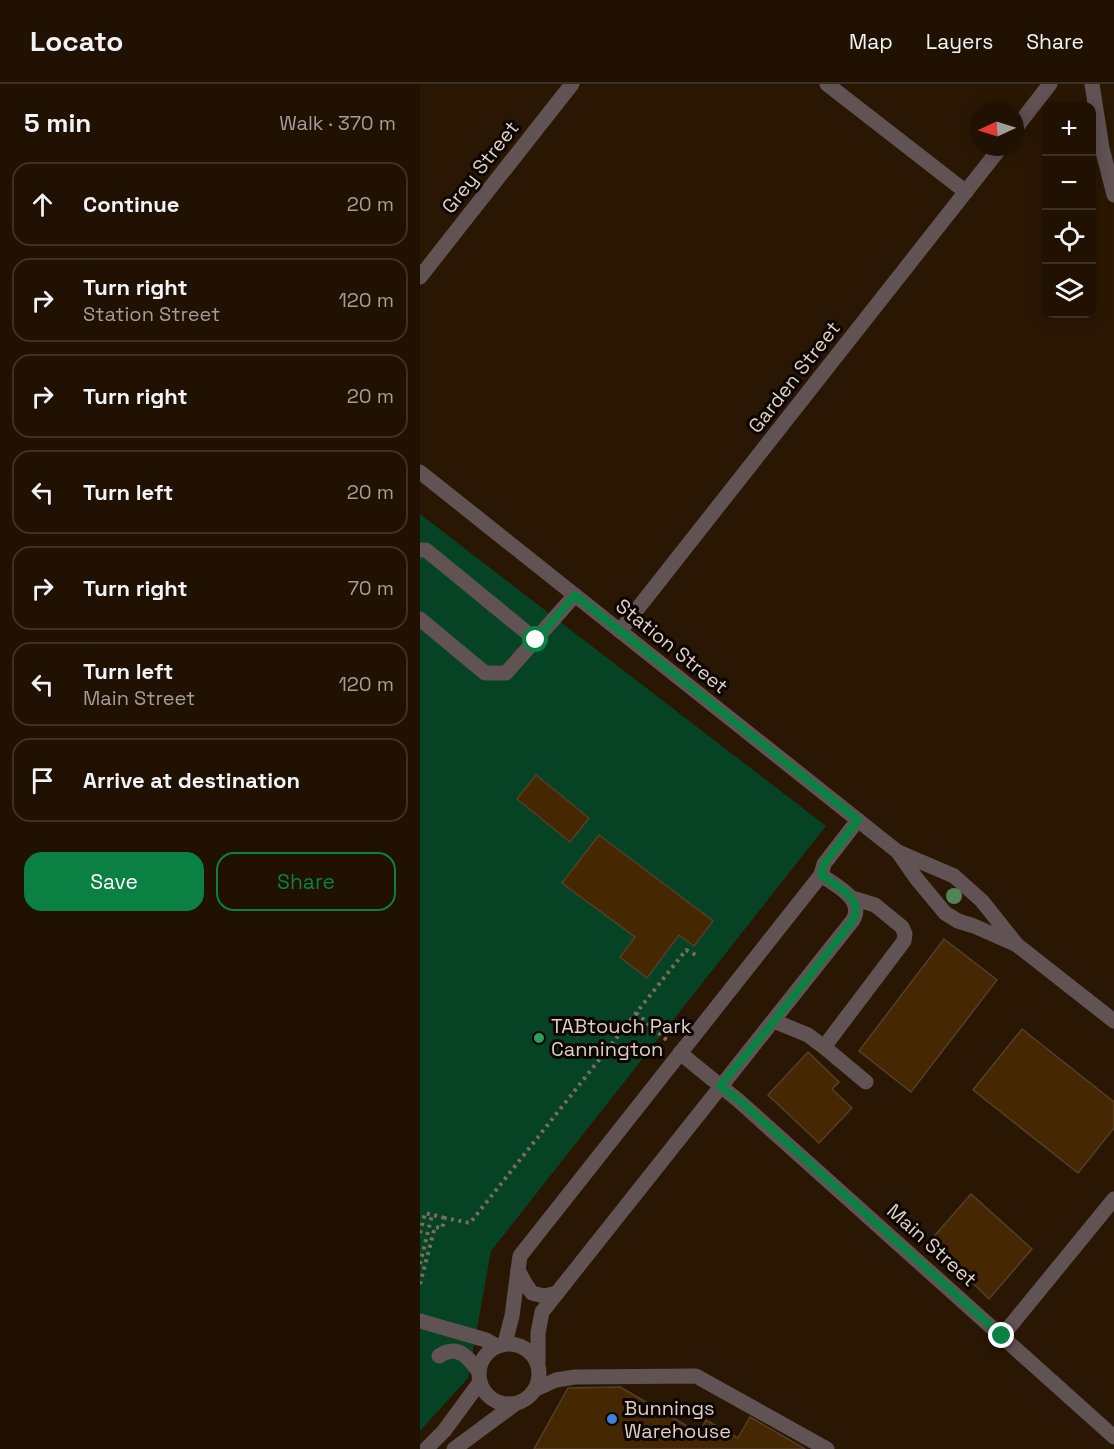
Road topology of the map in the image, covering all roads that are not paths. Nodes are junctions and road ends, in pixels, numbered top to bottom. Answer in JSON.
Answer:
{"nodes":[{"id":1,"x":572,"y":84,"type":"edge"},
{"id":2,"x":827,"y":84,"type":"edge"},
{"id":3,"x":1050,"y":84,"type":"edge"},
{"id":4,"x":1092,"y":84,"type":"edge"},
{"id":5,"x":1024,"y":117,"type":"edge"},
{"id":6,"x":994,"y":156,"type":"edge"},
{"id":7,"x":966,"y":192,"type":"junction"},
{"id":8,"x":1114,"y":195,"type":"edge"},
{"id":9,"x":420,"y":277,"type":"edge"},
{"id":10,"x":420,"y":472,"type":"edge"},
{"id":11,"x":420,"y":550,"type":"edge"},
{"id":12,"x":575,"y":595,"type":"junction"},
{"id":13,"x":420,"y":619,"type":"edge"},
{"id":14,"x":620,"y":631,"type":"junction"},
{"id":15,"x":536,"y":640,"type":"junction"},
{"id":16,"x":858,"y":820,"type":"junction"},
{"id":17,"x":898,"y":852,"type":"junction"},
{"id":18,"x":821,"y":875,"type":"junction"},
{"id":19,"x":852,"y":898,"type":"junction"},
{"id":20,"x":1017,"y":945,"type":"junction"},
{"id":21,"x":774,"y":1021,"type":"junction"},
{"id":22,"x":1114,"y":1021,"type":"edge"},
{"id":23,"x":824,"y":1047,"type":"junction"},
{"id":24,"x":680,"y":1053,"type":"junction"},
{"id":25,"x":866,"y":1082,"type":"dead end"},
{"id":26,"x":720,"y":1086,"type":"junction"},
{"id":27,"x":1114,"y":1199,"type":"edge"},
{"id":28,"x":518,"y":1270,"type":"junction"},
{"id":29,"x":557,"y":1293,"type":"junction"},
{"id":30,"x":420,"y":1321,"type":"edge"},
{"id":31,"x":1002,"y":1336,"type":"junction"},
{"id":32,"x":501,"y":1345,"type":"junction"},
{"id":33,"x":439,"y":1356,"type":"dead end"},
{"id":34,"x":538,"y":1362,"type":"junction"},
{"id":35,"x":479,"y":1377,"type":"junction"},
{"id":36,"x":536,"y":1389,"type":"junction"},
{"id":37,"x":515,"y":1404,"type":"junction"},
{"id":38,"x":1114,"y":1437,"type":"edge"},
{"id":39,"x":426,"y":1449,"type":"edge"},
{"id":40,"x":454,"y":1449,"type":"edge"},
{"id":41,"x":827,"y":1449,"type":"edge"}],
"edges":[{"from":1,"to":9,"type":"street","name":"Grey Street"},
{"from":2,"to":7,"type":"street"},
{"from":3,"to":5,"type":"street"},
{"from":4,"to":8,"type":"street"},
{"from":6,"to":7,"type":"street","name":"Garden Street"},
{"from":7,"to":14,"type":"street","name":"Garden Street"},
{"from":10,"to":12,"type":"street","name":"Station Street"},
{"from":11,"to":15,"type":"street"},
{"from":12,"to":14,"type":"street","name":"Station Street"},
{"from":12,"to":15,"type":"street"},
{"from":13,"to":15,"type":"street"},
{"from":14,"to":16,"type":"street","name":"Station Street"},
{"from":16,"to":17,"type":"street","name":"Station Street"},
{"from":16,"to":18,"type":"street"},
{"from":17,"to":20,"type":"street","name":"Station Street"},
{"from":17,"to":20,"type":"street","name":"Station Street"},
{"from":18,"to":19,"type":"street"},
{"from":18,"to":24,"type":"street"},
{"from":19,"to":21,"type":"street"},
{"from":19,"to":23,"type":"street"},
{"from":20,"to":22,"type":"street","name":"Station Street"},
{"from":21,"to":23,"type":"street"},
{"from":21,"to":26,"type":"street"},
{"from":23,"to":25,"type":"street"},
{"from":24,"to":26,"type":"street","name":"Main Street"},
{"from":24,"to":28,"type":"street"},
{"from":26,"to":29,"type":"street"},
{"from":26,"to":31,"type":"street","name":"Main Street"},
{"from":27,"to":31,"type":"street"},
{"from":28,"to":29,"type":"street"},
{"from":28,"to":32,"type":"street"},
{"from":29,"to":34,"type":"street"},
{"from":30,"to":32,"type":"street"},
{"from":31,"to":38,"type":"street","name":"Main Street"},
{"from":32,"to":34,"type":"street"},
{"from":32,"to":35,"type":"street"},
{"from":33,"to":35,"type":"street"},
{"from":34,"to":36,"type":"street"},
{"from":35,"to":37,"type":"street"},
{"from":35,"to":39,"type":"street"},
{"from":36,"to":37,"type":"street"},
{"from":36,"to":41,"type":"street"},
{"from":37,"to":40,"type":"street"}]}
